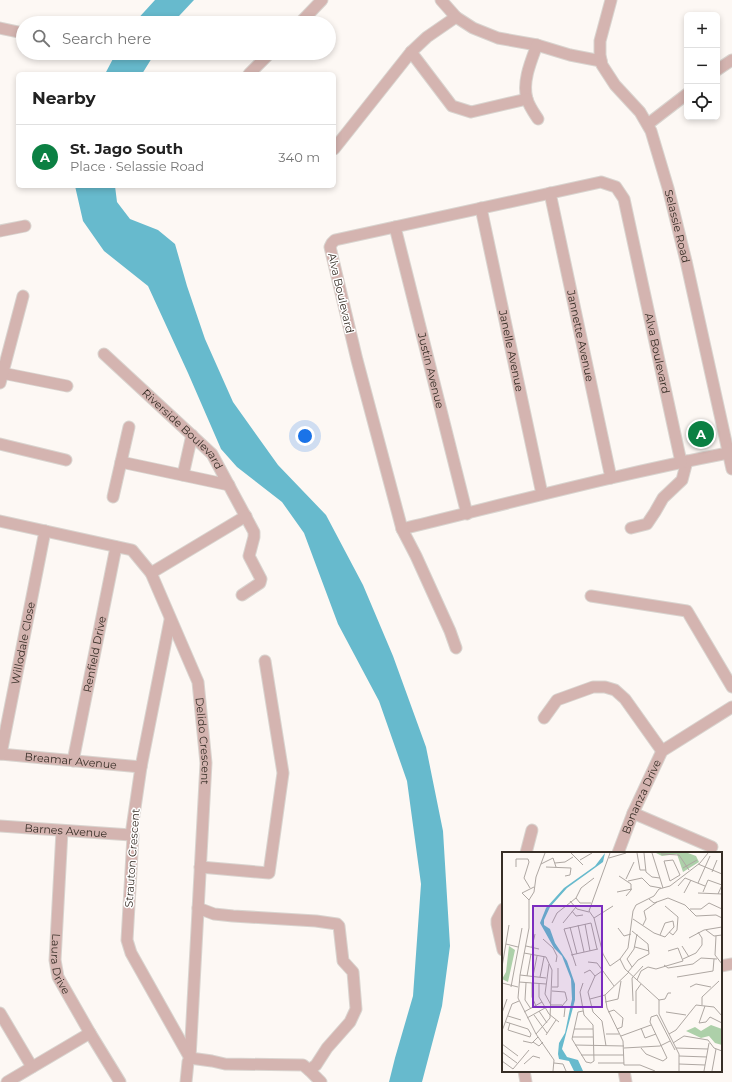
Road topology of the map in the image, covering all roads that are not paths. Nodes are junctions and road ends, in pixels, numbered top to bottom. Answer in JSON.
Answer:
{"nodes":[{"id":1,"x":322,"y":0,"type":"edge"},
{"id":2,"x":441,"y":0,"type":"edge"},
{"id":3,"x":611,"y":0,"type":"edge"},
{"id":4,"x":307,"y":16,"type":"edge"},
{"id":5,"x":456,"y":17,"type":"junction"},
{"id":6,"x":0,"y":28,"type":"edge"},
{"id":7,"x":16,"y":31,"type":"edge"},
{"id":8,"x":537,"y":46,"type":"junction"},
{"id":9,"x":411,"y":52,"type":"junction"},
{"id":10,"x":263,"y":60,"type":"edge"},
{"id":11,"x":732,"y":60,"type":"edge"},
{"id":12,"x":601,"y":61,"type":"junction"},
{"id":13,"x":720,"y":68,"type":"edge"},
{"id":14,"x":250,"y":72,"type":"edge"},
{"id":15,"x":684,"y":96,"type":"edge"},
{"id":16,"x":527,"y":99,"type":"junction"},
{"id":17,"x":538,"y":119,"type":"dead end"},
{"id":18,"x":648,"y":124,"type":"junction"},
{"id":19,"x":336,"y":146,"type":"edge"},
{"id":20,"x":550,"y":193,"type":"junction"},
{"id":21,"x":481,"y":208,"type":"junction"},
{"id":22,"x":25,"y":226,"type":"dead end"},
{"id":23,"x":396,"y":227,"type":"junction"},
{"id":24,"x":0,"y":231,"type":"edge"},
{"id":25,"x":23,"y":296,"type":"dead end"},
{"id":26,"x":104,"y":354,"type":"dead end"},
{"id":27,"x":1,"y":378,"type":"edge"},
{"id":28,"x":67,"y":386,"type":"dead end"},
{"id":29,"x":129,"y":427,"type":"dead end"},
{"id":30,"x":192,"y":435,"type":"junction"},
{"id":31,"x":0,"y":444,"type":"edge"},
{"id":32,"x":728,"y":453,"type":"junction"},
{"id":33,"x":66,"y":460,"type":"dead end"},
{"id":34,"x":121,"y":462,"type":"junction"},
{"id":35,"x":684,"y":462,"type":"junction"},
{"id":36,"x":732,"y":469,"type":"edge"},
{"id":37,"x":182,"y":475,"type":"junction"},
{"id":38,"x":610,"y":478,"type":"junction"},
{"id":39,"x":229,"y":485,"type":"junction"},
{"id":40,"x":542,"y":494,"type":"junction"},
{"id":41,"x":113,"y":497,"type":"dead end"},
{"id":42,"x":467,"y":514,"type":"junction"},
{"id":43,"x":246,"y":516,"type":"junction"},
{"id":44,"x":0,"y":521,"type":"edge"},
{"id":45,"x":631,"y":528,"type":"dead end"},
{"id":46,"x":402,"y":529,"type":"junction"},
{"id":47,"x":45,"y":531,"type":"junction"},
{"id":48,"x":116,"y":547,"type":"junction"},
{"id":49,"x":151,"y":574,"type":"junction"},
{"id":50,"x":242,"y":595,"type":"dead end"},
{"id":51,"x":591,"y":596,"type":"dead end"},
{"id":52,"x":170,"y":620,"type":"junction"},
{"id":53,"x":456,"y":648,"type":"dead end"},
{"id":54,"x":265,"y":661,"type":"dead end"},
{"id":55,"x":732,"y":687,"type":"edge"},
{"id":56,"x":732,"y":707,"type":"edge"},
{"id":57,"x":544,"y":718,"type":"dead end"},
{"id":58,"x":662,"y":752,"type":"junction"},
{"id":59,"x":1,"y":754,"type":"edge"},
{"id":60,"x":72,"y":761,"type":"junction"},
{"id":61,"x":141,"y":767,"type":"junction"},
{"id":62,"x":633,"y":813,"type":"junction"},
{"id":63,"x":0,"y":826,"type":"edge"},
{"id":64,"x":532,"y":830,"type":"dead end"},
{"id":65,"x":62,"y":831,"type":"junction"},
{"id":66,"x":131,"y":835,"type":"junction"},
{"id":67,"x":712,"y":847,"type":"dead end"},
{"id":68,"x":526,"y":852,"type":"edge"},
{"id":69,"x":618,"y":852,"type":"edge"},
{"id":70,"x":200,"y":867,"type":"junction"},
{"id":71,"x":198,"y":908,"type":"junction"},
{"id":72,"x":502,"y":911,"type":"edge"},
{"id":73,"x":502,"y":945,"type":"edge"},
{"id":74,"x":732,"y":964,"type":"edge"},
{"id":75,"x":722,"y":966,"type":"edge"},
{"id":76,"x":0,"y":1013,"type":"edge"},
{"id":77,"x":90,"y":1033,"type":"junction"},
{"id":78,"x":190,"y":1058,"type":"junction"},
{"id":79,"x":32,"y":1067,"type":"junction"},
{"id":80,"x":309,"y":1070,"type":"junction"},
{"id":81,"x":524,"y":1072,"type":"edge"},
{"id":82,"x":624,"y":1072,"type":"edge"},
{"id":83,"x":7,"y":1082,"type":"edge"},
{"id":84,"x":120,"y":1082,"type":"edge"},
{"id":85,"x":186,"y":1082,"type":"edge"},
{"id":86,"x":321,"y":1082,"type":"edge"},
{"id":87,"x":526,"y":1082,"type":"edge"},
{"id":88,"x":626,"y":1082,"type":"edge"}],
"edges":[{"from":1,"to":4,"type":"street"},
{"from":2,"to":5,"type":"street"},
{"from":3,"to":12,"type":"street","name":"Selassie Road"},
{"from":5,"to":8,"type":"street"},
{"from":5,"to":9,"type":"street"},
{"from":6,"to":7,"type":"street"},
{"from":8,"to":12,"type":"street"},
{"from":8,"to":16,"type":"street"},
{"from":9,"to":16,"type":"street"},
{"from":9,"to":19,"type":"street"},
{"from":10,"to":14,"type":"street"},
{"from":11,"to":13,"type":"street"},
{"from":12,"to":18,"type":"street","name":"Selassie Road"},
{"from":15,"to":18,"type":"street"},
{"from":16,"to":17,"type":"street"},
{"from":18,"to":32,"type":"street","name":"Selassie Road"},
{"from":20,"to":21,"type":"street","name":"Alva Boulevard"},
{"from":20,"to":35,"type":"street","name":"Alva Boulevard"},
{"from":20,"to":38,"type":"street","name":"Jannette Avenue"},
{"from":21,"to":23,"type":"street","name":"Alva Boulevard"},
{"from":21,"to":40,"type":"street","name":"Janelle Avenue"},
{"from":22,"to":24,"type":"street"},
{"from":23,"to":42,"type":"street","name":"Justin Avenue"},
{"from":23,"to":46,"type":"street","name":"Alva Boulevard"},
{"from":25,"to":27,"type":"street"},
{"from":26,"to":30,"type":"street","name":"Riverside Boulevard"},
{"from":27,"to":28,"type":"street"},
{"from":29,"to":34,"type":"street"},
{"from":30,"to":37,"type":"street"},
{"from":30,"to":39,"type":"street","name":"Riverside Boulevard"},
{"from":31,"to":33,"type":"street"},
{"from":32,"to":35,"type":"street"},
{"from":32,"to":36,"type":"street","name":"Selassie Road"},
{"from":34,"to":37,"type":"street"},
{"from":34,"to":41,"type":"street"},
{"from":35,"to":38,"type":"street"},
{"from":35,"to":45,"type":"street"},
{"from":37,"to":39,"type":"street"},
{"from":38,"to":40,"type":"street"},
{"from":39,"to":43,"type":"street","name":"Riverside Boulevard"},
{"from":40,"to":42,"type":"street"},
{"from":42,"to":46,"type":"street"},
{"from":43,"to":49,"type":"street"},
{"from":43,"to":50,"type":"street","name":"Riverside Boulevard"},
{"from":44,"to":47,"type":"street","name":"Delido Crescent"},
{"from":46,"to":53,"type":"street","name":"Alva Boulevard"},
{"from":47,"to":48,"type":"street","name":"Delido Crescent"},
{"from":47,"to":59,"type":"street","name":"Willodale Close"},
{"from":48,"to":49,"type":"street","name":"Delido Crescent"},
{"from":48,"to":60,"type":"street","name":"Renfield Drive"},
{"from":49,"to":52,"type":"street","name":"Delido Crescent"},
{"from":51,"to":55,"type":"street"},
{"from":52,"to":61,"type":"street","name":"Strauton Crescent"},
{"from":52,"to":70,"type":"street","name":"Delido Crescent"},
{"from":54,"to":70,"type":"street"},
{"from":56,"to":58,"type":"street","name":"Bonanza Drive"},
{"from":57,"to":58,"type":"street"},
{"from":58,"to":62,"type":"street","name":"Bonanza Drive"},
{"from":59,"to":60,"type":"street","name":"Breamar Avenue"},
{"from":60,"to":61,"type":"street","name":"Breamar Avenue"},
{"from":61,"to":66,"type":"street","name":"Strauton Crescent"},
{"from":62,"to":67,"type":"street"},
{"from":62,"to":69,"type":"street","name":"Bonanza Drive"},
{"from":63,"to":65,"type":"street","name":"Barnes Avenue"},
{"from":64,"to":68,"type":"street"},
{"from":65,"to":66,"type":"street","name":"Barnes Avenue"},
{"from":65,"to":77,"type":"street","name":"Laura Drive"},
{"from":66,"to":78,"type":"street","name":"Strauton Crescent"},
{"from":70,"to":71,"type":"street","name":"Delido Crescent"},
{"from":71,"to":78,"type":"street","name":"Delido Crescent"},
{"from":71,"to":80,"type":"street"},
{"from":72,"to":73,"type":"street"},
{"from":74,"to":75,"type":"street"},
{"from":76,"to":79,"type":"street"},
{"from":77,"to":79,"type":"street"},
{"from":77,"to":84,"type":"street","name":"Laura Drive"},
{"from":78,"to":80,"type":"street"},
{"from":78,"to":85,"type":"street","name":"Delido Crescent"},
{"from":79,"to":83,"type":"street"},
{"from":80,"to":86,"type":"street"},
{"from":81,"to":87,"type":"street"},
{"from":82,"to":88,"type":"street"}]}
